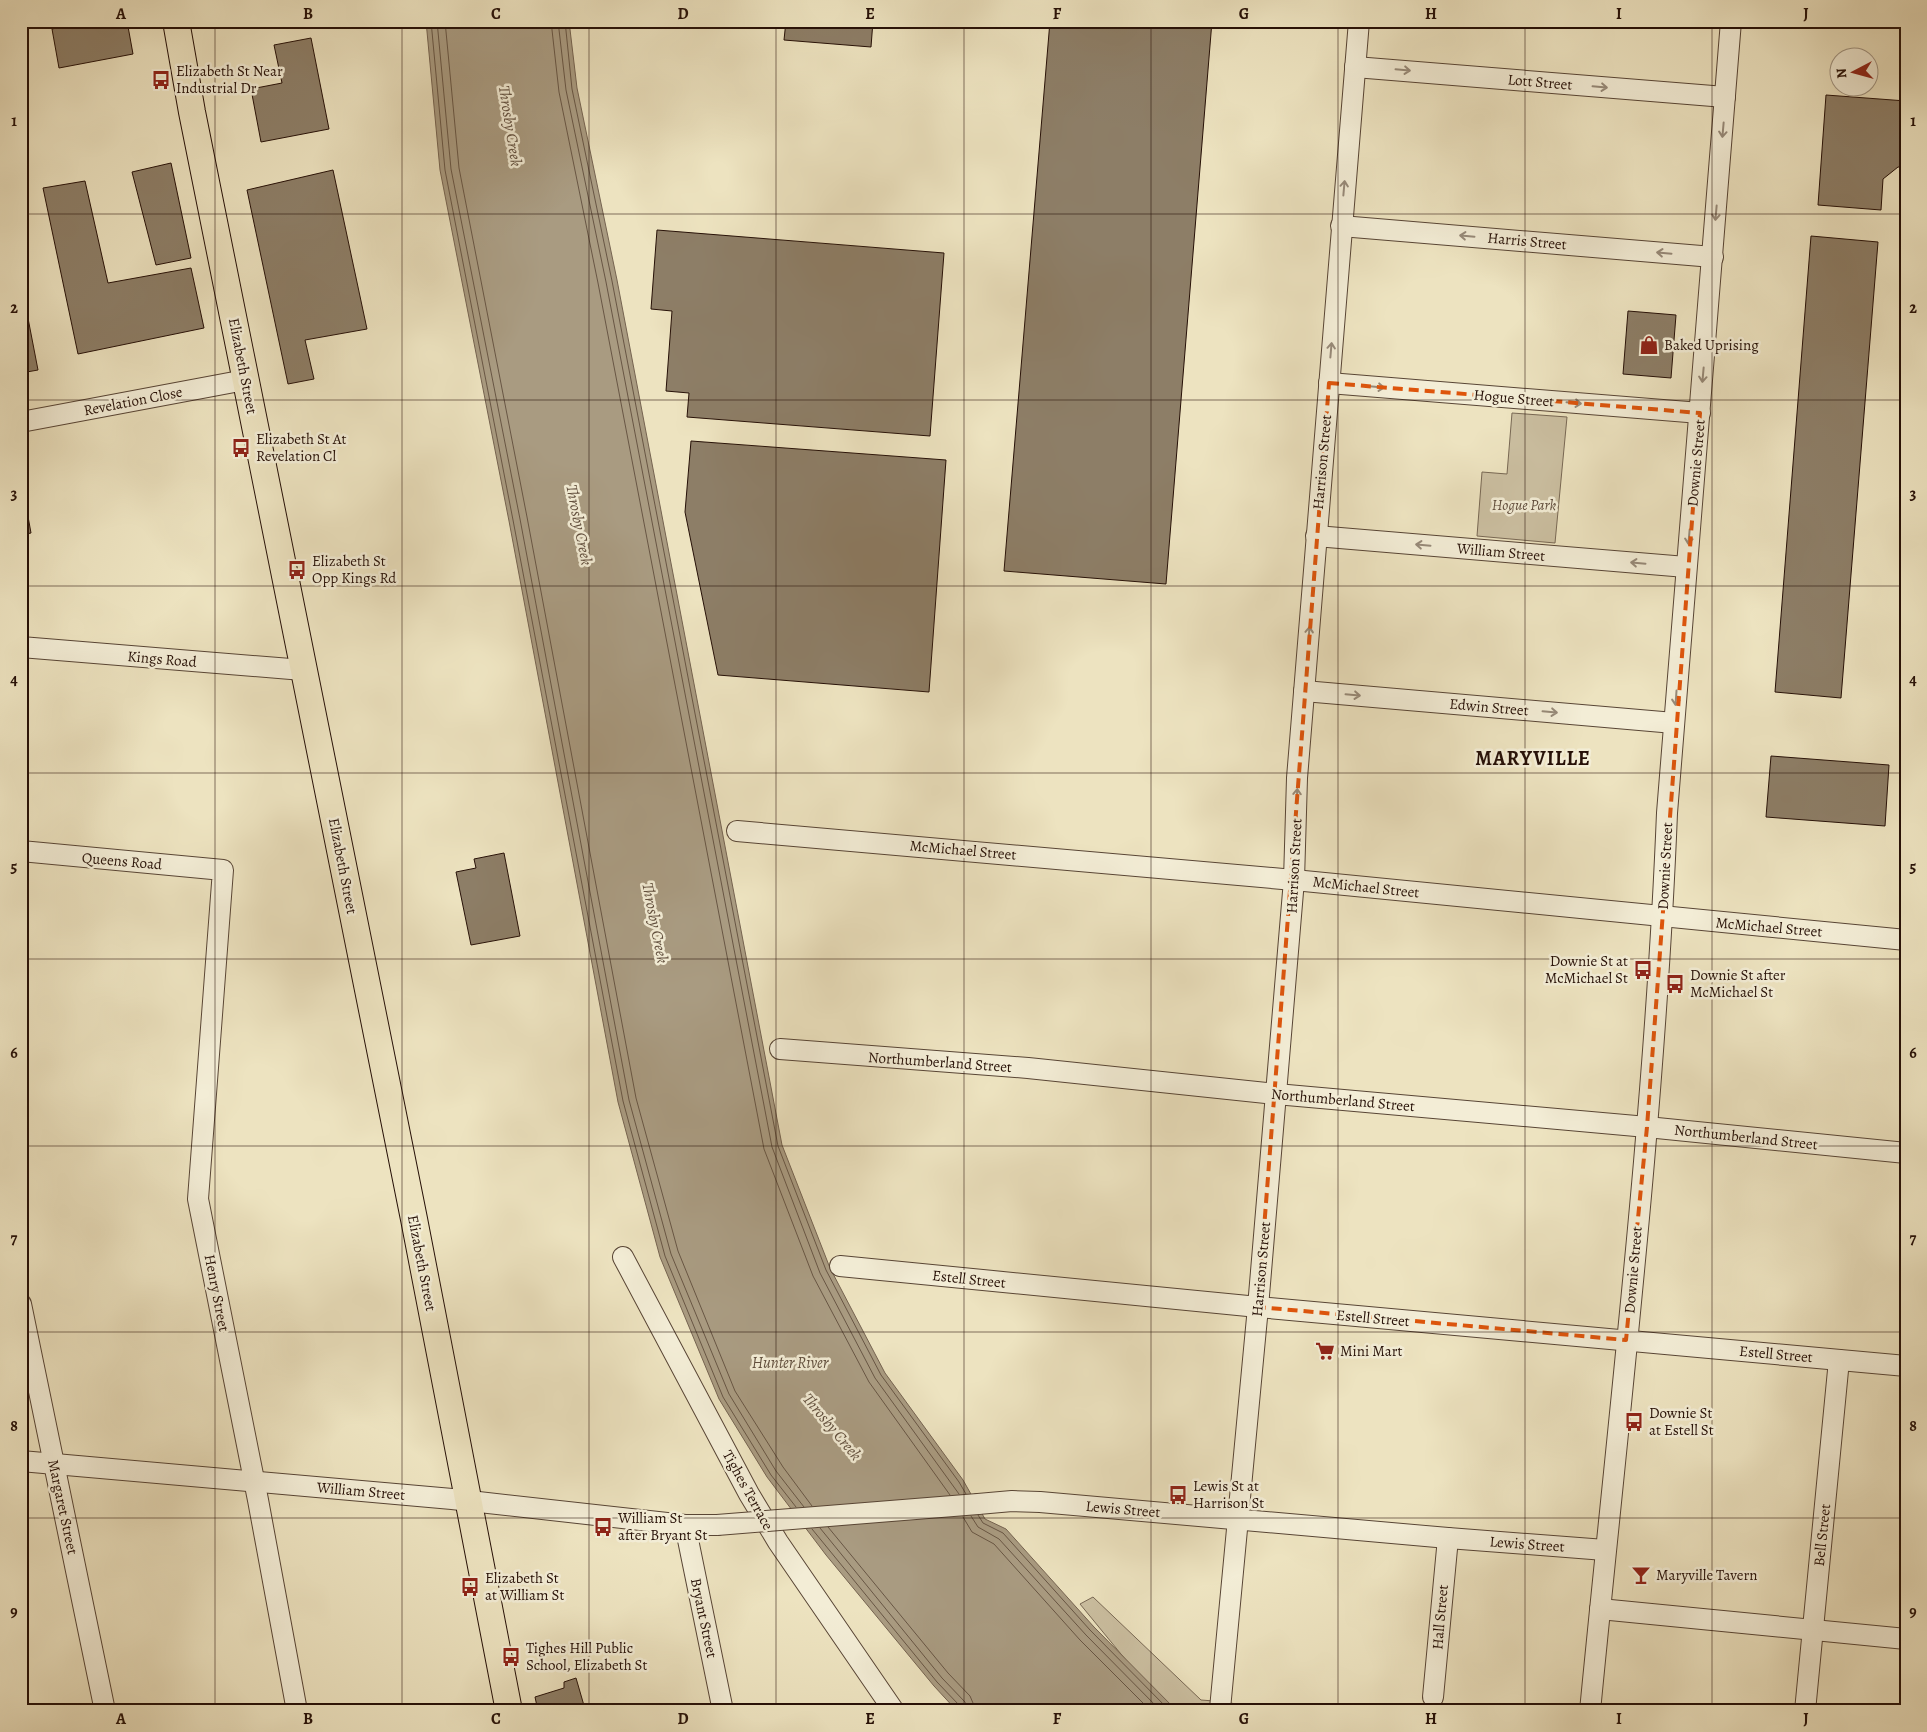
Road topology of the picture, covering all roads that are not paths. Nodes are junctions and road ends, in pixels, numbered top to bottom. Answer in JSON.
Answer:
{"nodes":[{"id":1,"x":176,"y":21,"type":"edge"},
{"id":2,"x":1358,"y":21,"type":"edge"},
{"id":3,"x":1732,"y":21,"type":"edge"},
{"id":4,"x":1355,"y":66,"type":"junction"},
{"id":5,"x":1726,"y":97,"type":"junction"},
{"id":6,"x":1341,"y":226,"type":"junction"},
{"id":7,"x":1712,"y":257,"type":"junction"},
{"id":8,"x":246,"y":380,"type":"junction"},
{"id":9,"x":1329,"y":383,"type":"junction"},
{"id":10,"x":1700,"y":413,"type":"junction"},
{"id":11,"x":21,"y":422,"type":"edge"},
{"id":12,"x":1316,"y":536,"type":"junction"},
{"id":13,"x":1686,"y":567,"type":"junction"},
{"id":14,"x":21,"y":647,"type":"edge"},
{"id":15,"x":303,"y":670,"type":"junction"},
{"id":16,"x":1304,"y":691,"type":"junction"},
{"id":17,"x":1674,"y":723,"type":"junction"},
{"id":18,"x":737,"y":831,"type":"dead end"},
{"id":19,"x":22,"y":857,"type":"edge"},
{"id":20,"x":223,"y":870,"type":"joint"},
{"id":21,"x":1294,"y":880,"type":"junction"},
{"id":22,"x":1662,"y":916,"type":"junction"},
{"id":23,"x":1906,"y":940,"type":"edge"},
{"id":24,"x":780,"y":1049,"type":"dead end"},
{"id":25,"x":1276,"y":1094,"type":"junction"},
{"id":26,"x":1647,"y":1127,"type":"junction"},
{"id":27,"x":1906,"y":1152,"type":"edge"},
{"id":28,"x":622,"y":1257,"type":"dead end"},
{"id":29,"x":840,"y":1266,"type":"dead end"},
{"id":30,"x":21,"y":1304,"type":"edge"},
{"id":31,"x":1258,"y":1307,"type":"junction"},
{"id":32,"x":1626,"y":1340,"type":"junction"},
{"id":33,"x":1839,"y":1360,"type":"junction"},
{"id":34,"x":1906,"y":1366,"type":"edge"},
{"id":35,"x":21,"y":1460,"type":"edge"},
{"id":36,"x":54,"y":1463,"type":"junction"},
{"id":37,"x":254,"y":1481,"type":"junction"},
{"id":38,"x":468,"y":1501,"type":"junction"},
{"id":39,"x":1238,"y":1518,"type":"junction"},
{"id":40,"x":701,"y":1525,"type":"junction"},
{"id":41,"x":1448,"y":1538,"type":"junction"},
{"id":42,"x":1605,"y":1550,"type":"junction"},
{"id":43,"x":1600,"y":1609,"type":"junction"},
{"id":44,"x":1813,"y":1630,"type":"junction"},
{"id":45,"x":1906,"y":1640,"type":"edge"},
{"id":46,"x":1433,"y":1697,"type":"dead end"},
{"id":47,"x":1220,"y":1709,"type":"dead end"},
{"id":48,"x":105,"y":1711,"type":"edge"},
{"id":49,"x":297,"y":1711,"type":"edge"},
{"id":50,"x":510,"y":1711,"type":"edge"},
{"id":51,"x":723,"y":1711,"type":"edge"},
{"id":52,"x":894,"y":1711,"type":"edge"},
{"id":53,"x":1590,"y":1711,"type":"edge"},
{"id":54,"x":1805,"y":1711,"type":"edge"}],
"edges":[{"from":1,"to":8,"type":"main road","name":"Elizabeth Street"},
{"from":2,"to":4,"type":"street","name":"Harrison Street"},
{"from":3,"to":5,"type":"street","name":"Downie Street"},
{"from":4,"to":5,"type":"street","name":"Lott Street","one_way":true},
{"from":6,"to":4,"type":"street","name":"Harrison Street","one_way":true},
{"from":5,"to":7,"type":"street","name":"Downie Street","one_way":true},
{"from":7,"to":6,"type":"street","name":"Harris Street","one_way":true},
{"from":9,"to":6,"type":"street","name":"Harrison Street","one_way":true},
{"from":7,"to":10,"type":"street","name":"Downie Street","one_way":true},
{"from":8,"to":11,"type":"street","name":"Revelation Close"},
{"from":8,"to":15,"type":"main road","name":"Elizabeth Street"},
{"from":9,"to":10,"type":"street","name":"Hogue Street","one_way":true},
{"from":9,"to":12,"type":"street","name":"Harrison Street"},
{"from":10,"to":13,"type":"street","name":"Downie Street","one_way":true},
{"from":13,"to":12,"type":"street","name":"William Street","one_way":true},
{"from":16,"to":12,"type":"street","name":"Harrison Street","one_way":true},
{"from":13,"to":17,"type":"street","name":"Downie Street","one_way":true},
{"from":14,"to":15,"type":"street","name":"Kings Road"},
{"from":15,"to":38,"type":"main road","name":"Elizabeth Street"},
{"from":16,"to":17,"type":"street","name":"Edwin Street","one_way":true},
{"from":21,"to":16,"type":"street","name":"Harrison Street","one_way":true},
{"from":17,"to":22,"type":"street","name":"Downie Street"},
{"from":18,"to":21,"type":"street","name":"McMichael Street"},
{"from":19,"to":20,"type":"street","name":"Queens Road"},
{"from":20,"to":37,"type":"street","name":"Henry Street"},
{"from":21,"to":22,"type":"street","name":"McMichael Street"},
{"from":21,"to":25,"type":"street","name":"Harrison Street"},
{"from":22,"to":23,"type":"street","name":"McMichael Street"},
{"from":22,"to":26,"type":"street","name":"Downie Street"},
{"from":24,"to":25,"type":"street","name":"Northumberland Street"},
{"from":25,"to":26,"type":"street","name":"Northumberland Street"},
{"from":25,"to":31,"type":"street","name":"Harrison Street"},
{"from":26,"to":27,"type":"street","name":"Northumberland Street"},
{"from":26,"to":32,"type":"street","name":"Downie Street"},
{"from":28,"to":52,"type":"street","name":"Tighes Terrace"},
{"from":29,"to":31,"type":"street","name":"Estell Street"},
{"from":30,"to":36,"type":"street","name":"Margaret Street"},
{"from":31,"to":32,"type":"street","name":"Estell Street"},
{"from":31,"to":39,"type":"street","name":"Harrison Street"},
{"from":32,"to":33,"type":"street","name":"Estell Street"},
{"from":32,"to":42,"type":"street","name":"Downie Street"},
{"from":33,"to":34,"type":"street","name":"Estell Street"},
{"from":33,"to":44,"type":"street","name":"Bell Street"},
{"from":35,"to":36,"type":"street","name":"William Street"},
{"from":36,"to":37,"type":"street","name":"William Street"},
{"from":36,"to":48,"type":"street","name":"Margaret Street"},
{"from":37,"to":38,"type":"street","name":"William Street"},
{"from":37,"to":49,"type":"street","name":"Henry Street"},
{"from":38,"to":40,"type":"street","name":"William Street"},
{"from":38,"to":50,"type":"main road","name":"Elizabeth Street"},
{"from":39,"to":40,"type":"street","name":"Lewis Street","bridge":true},
{"from":39,"to":41,"type":"street","name":"Lewis Street"},
{"from":39,"to":47,"type":"street","name":"Harrison Street"},
{"from":40,"to":51,"type":"street","name":"Bryant Street"},
{"from":41,"to":42,"type":"street","name":"Lewis Street"},
{"from":41,"to":46,"type":"street","name":"Hall Street"},
{"from":42,"to":43,"type":"street","name":"Downie Street"},
{"from":43,"to":44,"type":"street"},
{"from":43,"to":53,"type":"street","name":"Downie Street"},
{"from":44,"to":45,"type":"street"},
{"from":44,"to":54,"type":"street","name":"Bell Street"}]}
